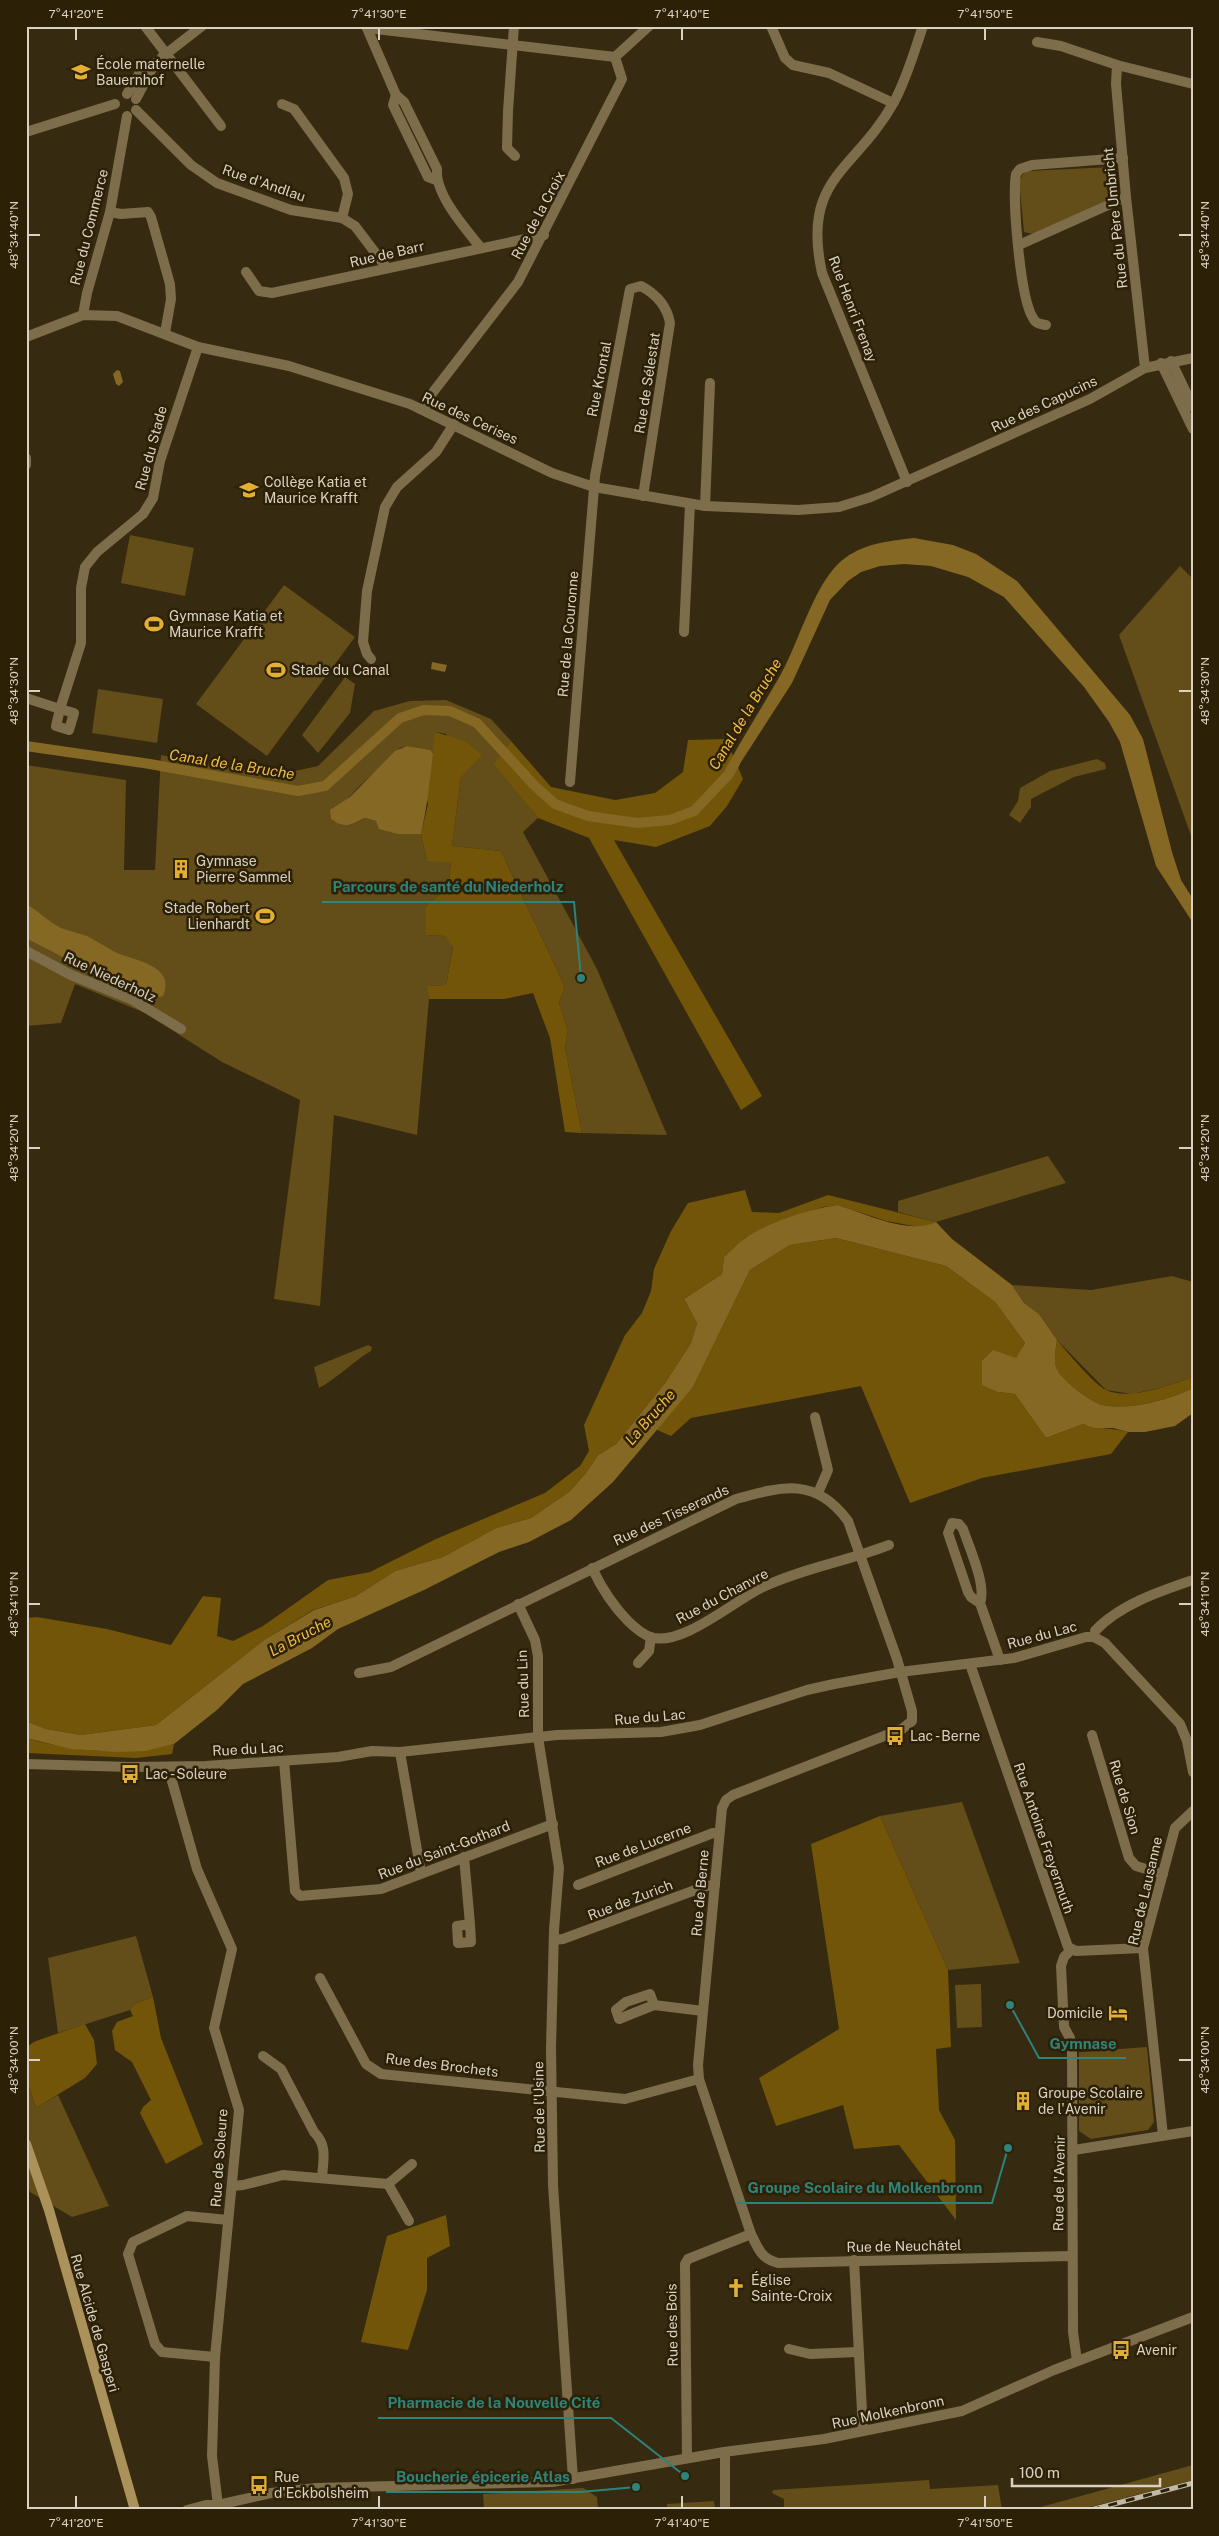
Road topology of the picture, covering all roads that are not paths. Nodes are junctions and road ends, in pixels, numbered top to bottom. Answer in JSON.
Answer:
{"nodes":[{"id":1,"x":145,"y":26,"type":"edge"},
{"id":2,"x":202,"y":26,"type":"edge"},
{"id":3,"x":514,"y":26,"type":"edge"},
{"id":4,"x":649,"y":26,"type":"edge"},
{"id":5,"x":771,"y":26,"type":"edge"},
{"id":6,"x":366,"y":27,"type":"edge"},
{"id":7,"x":921,"y":27,"type":"edge"},
{"id":8,"x":637,"y":30,"type":"edge"},
{"id":9,"x":1037,"y":42,"type":"dead end"},
{"id":10,"x":512,"y":46,"type":"junction"},
{"id":11,"x":166,"y":54,"type":"junction"},
{"id":12,"x":615,"y":57,"type":"junction"},
{"id":13,"x":1117,"y":65,"type":"junction"},
{"id":14,"x":1193,"y":84,"type":"edge"},
{"id":15,"x":131,"y":97,"type":"junction"},
{"id":16,"x":894,"y":103,"type":"junction"},
{"id":17,"x":116,"y":104,"type":"junction"},
{"id":18,"x":282,"y":104,"type":"dead end"},
{"id":19,"x":131,"y":113,"type":"junction"},
{"id":20,"x":221,"y":126,"type":"dead end"},
{"id":21,"x":26,"y":132,"type":"edge"},
{"id":22,"x":514,"y":156,"type":"dead end"},
{"id":23,"x":1123,"y":158,"type":"junction"},
{"id":24,"x":1126,"y":197,"type":"junction"},
{"id":25,"x":110,"y":212,"type":"junction"},
{"id":26,"x":342,"y":218,"type":"junction"},
{"id":27,"x":544,"y":235,"type":"junction"},
{"id":28,"x":1019,"y":245,"type":"junction"},
{"id":29,"x":481,"y":248,"type":"junction"},
{"id":30,"x":386,"y":268,"type":"junction"},
{"id":31,"x":246,"y":272,"type":"dead end"},
{"id":32,"x":641,"y":286,"type":"joint"},
{"id":33,"x":83,"y":315,"type":"junction"},
{"id":34,"x":1046,"y":325,"type":"dead end"},
{"id":35,"x":165,"y":333,"type":"junction"},
{"id":36,"x":26,"y":337,"type":"edge"},
{"id":37,"x":198,"y":347,"type":"junction"},
{"id":38,"x":1193,"y":358,"type":"edge"},
{"id":39,"x":1166,"y":362,"type":"junction"},
{"id":40,"x":1145,"y":368,"type":"junction"},
{"id":41,"x":710,"y":383,"type":"dead end"},
{"id":42,"x":1193,"y":407,"type":"edge"},
{"id":43,"x":424,"y":410,"type":"junction"},
{"id":44,"x":454,"y":424,"type":"junction"},
{"id":45,"x":1193,"y":429,"type":"edge"},
{"id":46,"x":26,"y":458,"type":"edge"},
{"id":47,"x":26,"y":465,"type":"edge"},
{"id":48,"x":907,"y":482,"type":"junction"},
{"id":49,"x":594,"y":487,"type":"junction"},
{"id":50,"x":644,"y":496,"type":"junction"},
{"id":51,"x":690,"y":504,"type":"junction"},
{"id":52,"x":705,"y":506,"type":"junction"},
{"id":53,"x":684,"y":632,"type":"dead end"},
{"id":54,"x":371,"y":659,"type":"dead end"},
{"id":55,"x":26,"y":698,"type":"edge"},
{"id":56,"x":570,"y":782,"type":"dead end"},
{"id":57,"x":26,"y":951,"type":"edge"},
{"id":58,"x":181,"y":1029,"type":"dead end"},
{"id":59,"x":815,"y":1417,"type":"dead end"},
{"id":60,"x":818,"y":1493,"type":"junction"},
{"id":61,"x":889,"y":1545,"type":"dead end"},
{"id":62,"x":861,"y":1556,"type":"junction"},
{"id":63,"x":592,"y":1568,"type":"junction"},
{"id":64,"x":1193,"y":1580,"type":"edge"},
{"id":65,"x":980,"y":1603,"type":"junction"},
{"id":66,"x":518,"y":1604,"type":"junction"},
{"id":67,"x":651,"y":1637,"type":"junction"},
{"id":68,"x":1094,"y":1637,"type":"junction"},
{"id":69,"x":1000,"y":1660,"type":"junction"},
{"id":70,"x":638,"y":1663,"type":"dead end"},
{"id":71,"x":970,"y":1664,"type":"junction"},
{"id":72,"x":900,"y":1672,"type":"junction"},
{"id":73,"x":359,"y":1673,"type":"dead end"},
{"id":74,"x":1092,"y":1735,"type":"dead end"},
{"id":75,"x":538,"y":1737,"type":"junction"},
{"id":76,"x":400,"y":1752,"type":"junction"},
{"id":77,"x":284,"y":1761,"type":"junction"},
{"id":78,"x":26,"y":1764,"type":"edge"},
{"id":79,"x":168,"y":1768,"type":"junction"},
{"id":80,"x":1193,"y":1772,"type":"edge"},
{"id":81,"x":1193,"y":1810,"type":"edge"},
{"id":82,"x":553,"y":1824,"type":"junction"},
{"id":83,"x":719,"y":1834,"type":"junction"},
{"id":84,"x":464,"y":1857,"type":"junction"},
{"id":85,"x":422,"y":1873,"type":"junction"},
{"id":86,"x":1163,"y":1874,"type":"junction"},
{"id":87,"x":578,"y":1884,"type":"dead end"},
{"id":88,"x":714,"y":1885,"type":"junction"},
{"id":89,"x":470,"y":1924,"type":"dead end"},
{"id":90,"x":554,"y":1940,"type":"junction"},
{"id":91,"x":1143,"y":1948,"type":"junction"},
{"id":92,"x":1070,"y":1950,"type":"junction"},
{"id":93,"x":320,"y":1978,"type":"dead end"},
{"id":94,"x":654,"y":2005,"type":"dead end"},
{"id":95,"x":703,"y":2010,"type":"junction"},
{"id":96,"x":263,"y":2056,"type":"dead end"},
{"id":97,"x":699,"y":2079,"type":"junction"},
{"id":98,"x":554,"y":2091,"type":"junction"},
{"id":99,"x":1193,"y":2131,"type":"edge"},
{"id":100,"x":1163,"y":2135,"type":"junction"},
{"id":101,"x":26,"y":2144,"type":"edge"},
{"id":102,"x":1074,"y":2150,"type":"junction"},
{"id":103,"x":412,"y":2164,"type":"dead end"},
{"id":104,"x":322,"y":2178,"type":"junction"},
{"id":105,"x":388,"y":2184,"type":"junction"},
{"id":106,"x":233,"y":2186,"type":"junction"},
{"id":107,"x":228,"y":2220,"type":"junction"},
{"id":108,"x":409,"y":2221,"type":"dead end"},
{"id":109,"x":751,"y":2234,"type":"junction"},
{"id":110,"x":1072,"y":2256,"type":"junction"},
{"id":111,"x":854,"y":2260,"type":"junction"},
{"id":112,"x":1193,"y":2317,"type":"edge"},
{"id":113,"x":789,"y":2349,"type":"dead end"},
{"id":114,"x":858,"y":2352,"type":"junction"},
{"id":115,"x":215,"y":2357,"type":"junction"},
{"id":116,"x":1077,"y":2361,"type":"junction"},
{"id":117,"x":863,"y":2430,"type":"junction"},
{"id":118,"x":725,"y":2452,"type":"junction"},
{"id":119,"x":687,"y":2458,"type":"junction"},
{"id":120,"x":573,"y":2479,"type":"junction"},
{"id":121,"x":216,"y":2508,"type":"edge"},
{"id":122,"x":135,"y":2510,"type":"edge"},
{"id":123,"x":187,"y":2510,"type":"edge"},
{"id":124,"x":724,"y":2510,"type":"edge"}],
"edges":[{"from":1,"to":11,"type":"street"},
{"from":2,"to":11,"type":"street","name":"Rue du Commerce"},
{"from":3,"to":10,"type":"street"},
{"from":4,"to":8,"type":"street"},
{"from":5,"to":16,"type":"street"},
{"from":6,"to":10,"type":"street"},
{"from":6,"to":29,"type":"street"},
{"from":7,"to":16,"type":"street","name":"Rue Henri Frenay"},
{"from":8,"to":12,"type":"street"},
{"from":9,"to":13,"type":"street"},
{"from":10,"to":12,"type":"street"},
{"from":10,"to":22,"type":"street"},
{"from":11,"to":15,"type":"street","name":"Rue du Commerce"},
{"from":11,"to":20,"type":"street"},
{"from":12,"to":27,"type":"street","name":"Rue de la Croix"},
{"from":13,"to":14,"type":"street"},
{"from":13,"to":23,"type":"street","name":"Rue du Père Umbricht"},
{"from":15,"to":17,"type":"street","name":"Rue du Commerce"},
{"from":15,"to":19,"type":"street","name":"Rue du Commerce"},
{"from":16,"to":48,"type":"street","name":"Rue Henri Frenay"},
{"from":17,"to":19,"type":"street"},
{"from":17,"to":21,"type":"street"},
{"from":18,"to":26,"type":"street"},
{"from":19,"to":25,"type":"street","name":"Rue du Commerce"},
{"from":19,"to":26,"type":"street","name":"Rue d'Andlau"},
{"from":23,"to":24,"type":"street","name":"Rue du Père Umbricht"},
{"from":23,"to":28,"type":"street"},
{"from":24,"to":28,"type":"street"},
{"from":24,"to":40,"type":"street","name":"Rue du Père Umbricht"},
{"from":25,"to":33,"type":"street","name":"Rue du Commerce"},
{"from":25,"to":35,"type":"street"},
{"from":26,"to":30,"type":"street"},
{"from":27,"to":29,"type":"street","name":"Rue de Barr"},
{"from":27,"to":43,"type":"street","name":"Rue de la Croix"},
{"from":28,"to":34,"type":"street"},
{"from":29,"to":30,"type":"street","name":"Rue de Barr"},
{"from":30,"to":31,"type":"street","name":"Rue de Barr"},
{"from":32,"to":49,"type":"street","name":"Rue Krontal"},
{"from":32,"to":50,"type":"street","name":"Rue de Sélestat"},
{"from":33,"to":35,"type":"street","name":"Rue des Cerises"},
{"from":33,"to":36,"type":"street","name":"Rue des Cerises"},
{"from":35,"to":37,"type":"street","name":"Rue des Cerises"},
{"from":37,"to":43,"type":"street","name":"Rue des Cerises"},
{"from":37,"to":55,"type":"street","name":"Rue du Stade"},
{"from":38,"to":39,"type":"street","name":"Rue des Capucins"},
{"from":39,"to":40,"type":"street","name":"Rue des Capucins"},
{"from":39,"to":42,"type":"street"},
{"from":39,"to":45,"type":"street"},
{"from":40,"to":48,"type":"street","name":"Rue des Capucins"},
{"from":41,"to":52,"type":"street"},
{"from":43,"to":44,"type":"street","name":"Rue des Cerises"},
{"from":44,"to":49,"type":"street","name":"Rue des Cerises"},
{"from":44,"to":54,"type":"street"},
{"from":46,"to":47,"type":"street"},
{"from":48,"to":52,"type":"street","name":"Rue des Cerises"},
{"from":49,"to":50,"type":"street","name":"Rue des Cerises"},
{"from":49,"to":56,"type":"street","name":"Rue de la Couronne"},
{"from":50,"to":51,"type":"street","name":"Rue des Cerises"},
{"from":51,"to":52,"type":"street","name":"Rue des Cerises"},
{"from":51,"to":53,"type":"street"},
{"from":57,"to":58,"type":"street","name":"Rue Niederholz"},
{"from":59,"to":60,"type":"street"},
{"from":60,"to":62,"type":"street","name":"Rue des Tisserands"},
{"from":60,"to":63,"type":"street","name":"Rue des Tisserands"},
{"from":61,"to":62,"type":"street","name":"Rue du Chanvre"},
{"from":62,"to":67,"type":"street","name":"Rue du Chanvre"},
{"from":62,"to":72,"type":"street","name":"Rue des Tisserands"},
{"from":63,"to":66,"type":"street","name":"Rue des Tisserands"},
{"from":63,"to":67,"type":"street"},
{"from":64,"to":68,"type":"street"},
{"from":65,"to":65,"type":"street"},
{"from":65,"to":69,"type":"street"},
{"from":66,"to":73,"type":"street","name":"Rue des Tisserands"},
{"from":66,"to":75,"type":"street","name":"Rue du Lin"},
{"from":67,"to":70,"type":"street"},
{"from":68,"to":69,"type":"street","name":"Rue du Lac"},
{"from":68,"to":80,"type":"street","name":"Rue du Lac"},
{"from":69,"to":71,"type":"street","name":"Rue du Lac"},
{"from":71,"to":72,"type":"street","name":"Rue du Lac"},
{"from":71,"to":92,"type":"street","name":"Rue Antoine Freyermuth"},
{"from":72,"to":75,"type":"street","name":"Rue du Lac"},
{"from":72,"to":83,"type":"street","name":"Rue de Berne"},
{"from":74,"to":86,"type":"street","name":"Rue de Sion"},
{"from":75,"to":76,"type":"street","name":"Rue du Lac"},
{"from":75,"to":82,"type":"street","name":"Rue de l'Usine"},
{"from":76,"to":77,"type":"street","name":"Rue du Lac"},
{"from":76,"to":85,"type":"street"},
{"from":77,"to":79,"type":"street","name":"Rue du Lac"},
{"from":77,"to":85,"type":"street","name":"Rue du Saint-Gothard"},
{"from":78,"to":79,"type":"street","name":"Rue du Lac"},
{"from":79,"to":106,"type":"street","name":"Rue de Soleure"},
{"from":81,"to":86,"type":"street","name":"Rue de Lausanne"},
{"from":82,"to":84,"type":"street","name":"Rue du Saint-Gothard"},
{"from":82,"to":90,"type":"street","name":"Rue de l'Usine"},
{"from":83,"to":87,"type":"street","name":"Rue de Lucerne"},
{"from":83,"to":88,"type":"street","name":"Rue de Berne"},
{"from":84,"to":85,"type":"street","name":"Rue du Saint-Gothard"},
{"from":84,"to":89,"type":"street"},
{"from":86,"to":91,"type":"street","name":"Rue de Lausanne"},
{"from":88,"to":90,"type":"street","name":"Rue de Zurich"},
{"from":88,"to":95,"type":"street","name":"Rue de Berne"},
{"from":90,"to":98,"type":"street","name":"Rue de l'Usine"},
{"from":91,"to":92,"type":"street"},
{"from":91,"to":100,"type":"street","name":"Rue de Lausanne"},
{"from":92,"to":102,"type":"street","name":"Rue de l'Avenir"},
{"from":93,"to":98,"type":"street","name":"Rue des Brochets"},
{"from":94,"to":95,"type":"street"},
{"from":95,"to":97,"type":"street","name":"Rue de Berne"},
{"from":96,"to":104,"type":"street"},
{"from":97,"to":98,"type":"street","name":"Rue des Brochets"},
{"from":97,"to":109,"type":"street","name":"Rue de Berne"},
{"from":98,"to":120,"type":"street","name":"Rue de l'Usine"},
{"from":99,"to":100,"type":"street"},
{"from":100,"to":102,"type":"street"},
{"from":101,"to":122,"type":"main road","name":"Rue Alcide de Gasperi"},
{"from":102,"to":110,"type":"street","name":"Rue de l'Avenir"},
{"from":103,"to":105,"type":"street"},
{"from":104,"to":105,"type":"street"},
{"from":104,"to":106,"type":"street"},
{"from":105,"to":108,"type":"street"},
{"from":106,"to":107,"type":"street","name":"Rue de Soleure"},
{"from":107,"to":115,"type":"street","name":"Rue de Soleure"},
{"from":107,"to":115,"type":"street"},
{"from":109,"to":111,"type":"street","name":"Rue de Neuchâtel"},
{"from":109,"to":119,"type":"street","name":"Rue des Bois"},
{"from":110,"to":111,"type":"street","name":"Rue de Neuchâtel"},
{"from":110,"to":116,"type":"street","name":"Rue de l'Avenir"},
{"from":111,"to":114,"type":"street"},
{"from":112,"to":116,"type":"street","name":"Rue Molkenbronn"},
{"from":113,"to":114,"type":"street"},
{"from":114,"to":117,"type":"street"},
{"from":115,"to":121,"type":"street","name":"Rue de Soleure"},
{"from":116,"to":117,"type":"street","name":"Rue Molkenbronn"},
{"from":117,"to":118,"type":"street","name":"Rue Molkenbronn"},
{"from":118,"to":119,"type":"street","name":"Rue Molkenbronn"},
{"from":118,"to":124,"type":"street"},
{"from":119,"to":120,"type":"street","name":"Rue Molkenbronn"},
{"from":120,"to":121,"type":"street","name":"Rue Molkenbronn"},
{"from":121,"to":123,"type":"street","name":"Rue Molkenbronn"}]}
